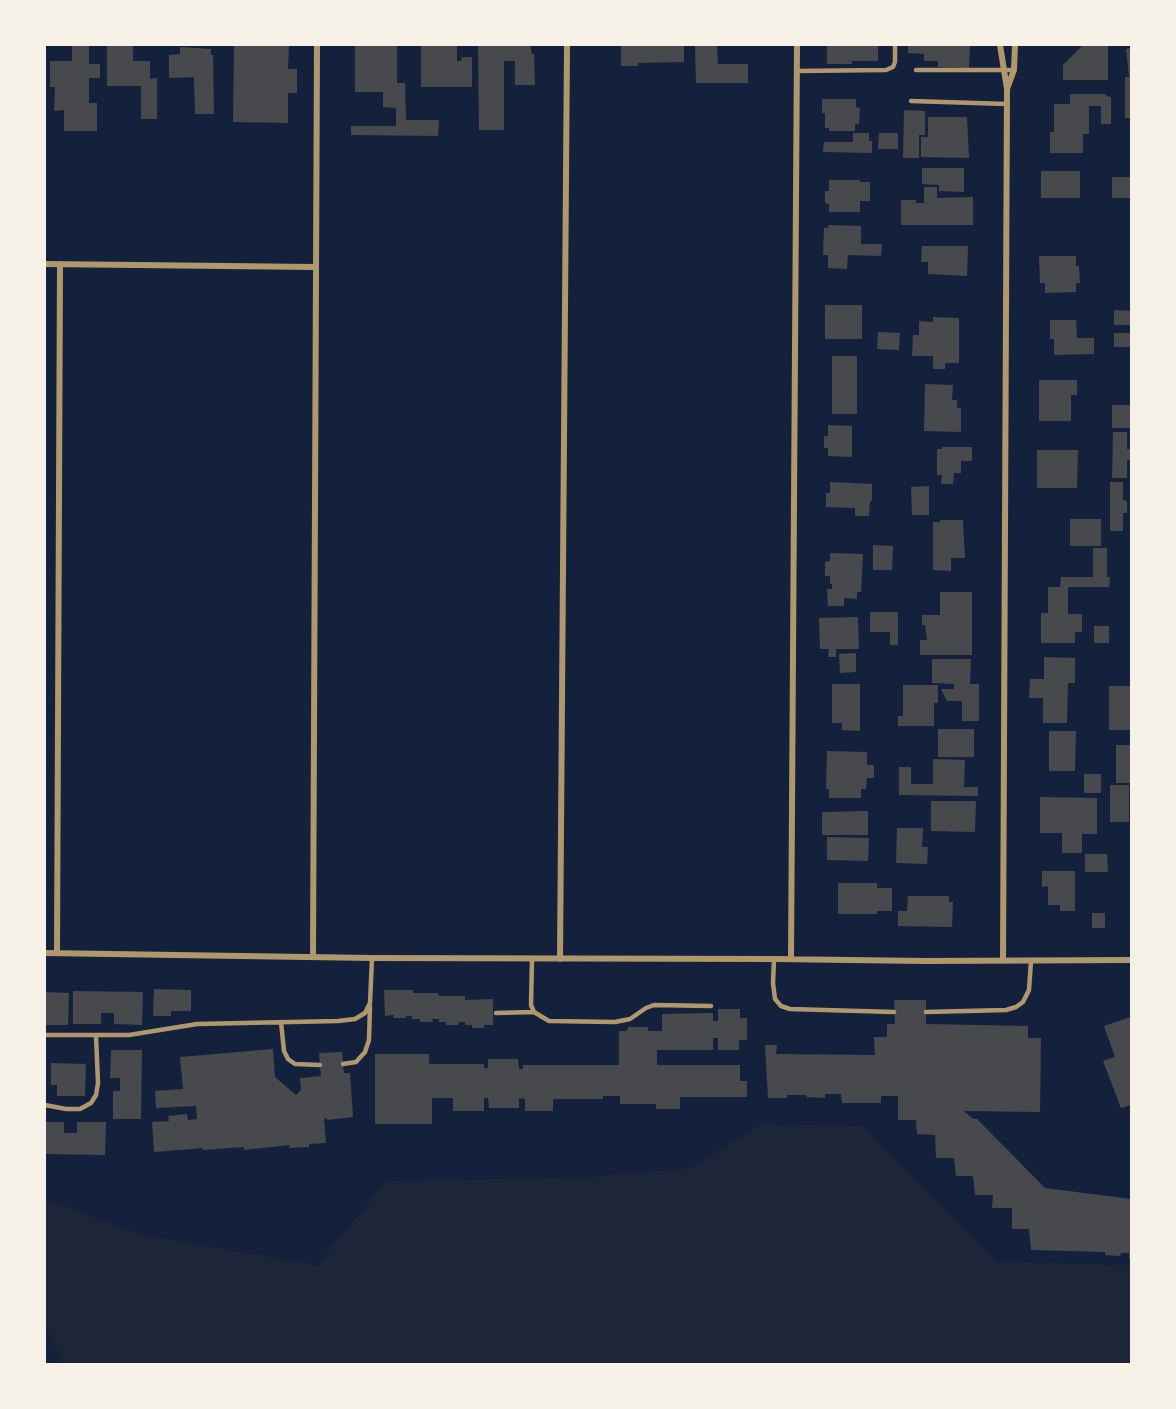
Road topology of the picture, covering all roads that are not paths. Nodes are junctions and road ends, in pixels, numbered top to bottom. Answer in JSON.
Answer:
{"nodes":[{"id":1,"x":317,"y":45,"type":"edge"},
{"id":2,"x":567,"y":45,"type":"edge"},
{"id":3,"x":796,"y":45,"type":"edge"},
{"id":4,"x":895,"y":45,"type":"edge"},
{"id":5,"x":1000,"y":45,"type":"edge"},
{"id":6,"x":1016,"y":45,"type":"edge"},
{"id":7,"x":1003,"y":69,"type":"junction"},
{"id":8,"x":915,"y":70,"type":"dead end"},
{"id":9,"x":1014,"y":70,"type":"junction"},
{"id":10,"x":797,"y":71,"type":"junction"},
{"id":11,"x":1007,"y":89,"type":"junction"},
{"id":12,"x":911,"y":101,"type":"dead end"},
{"id":13,"x":1007,"y":104,"type":"junction"},
{"id":14,"x":45,"y":264,"type":"edge"},
{"id":15,"x":60,"y":264,"type":"junction"},
{"id":16,"x":315,"y":267,"type":"junction"},
{"id":17,"x":45,"y":953,"type":"edge"},
{"id":18,"x":57,"y":953,"type":"junction"},
{"id":19,"x":313,"y":957,"type":"junction"},
{"id":20,"x":372,"y":958,"type":"junction"},
{"id":21,"x":532,"y":959,"type":"junction"},
{"id":22,"x":560,"y":959,"type":"junction"},
{"id":23,"x":774,"y":959,"type":"junction"},
{"id":24,"x":791,"y":959,"type":"junction"},
{"id":25,"x":1131,"y":960,"type":"edge"},
{"id":26,"x":1003,"y":961,"type":"junction"},
{"id":27,"x":1031,"y":961,"type":"junction"},
{"id":28,"x":370,"y":1003,"type":"junction"},
{"id":29,"x":711,"y":1006,"type":"dead end"},
{"id":30,"x":534,"y":1012,"type":"junction"},
{"id":31,"x":894,"y":1012,"type":"dead end"},
{"id":32,"x":926,"y":1012,"type":"dead end"},
{"id":33,"x":496,"y":1013,"type":"dead end"},
{"id":34,"x":280,"y":1022,"type":"junction"},
{"id":35,"x":45,"y":1035,"type":"edge"},
{"id":36,"x":96,"y":1036,"type":"junction"},
{"id":37,"x":343,"y":1064,"type":"dead end"},
{"id":38,"x":320,"y":1065,"type":"dead end"},
{"id":39,"x":45,"y":1105,"type":"edge"}],
"edges":[{"from":1,"to":16,"type":"street"},
{"from":2,"to":22,"type":"street"},
{"from":3,"to":10,"type":"street"},
{"from":4,"to":10,"type":"lane"},
{"from":5,"to":7,"type":"street"},
{"from":6,"to":9,"type":"street"},
{"from":7,"to":8,"type":"lane"},
{"from":7,"to":9,"type":"lane"},
{"from":7,"to":11,"type":"street"},
{"from":9,"to":11,"type":"street"},
{"from":10,"to":24,"type":"street"},
{"from":11,"to":13,"type":"street"},
{"from":12,"to":13,"type":"lane"},
{"from":13,"to":26,"type":"street"},
{"from":14,"to":15,"type":"street"},
{"from":15,"to":16,"type":"street"},
{"from":15,"to":18,"type":"street"},
{"from":16,"to":19,"type":"street"},
{"from":17,"to":18,"type":"street"},
{"from":18,"to":19,"type":"street"},
{"from":19,"to":20,"type":"street"},
{"from":20,"to":21,"type":"street"},
{"from":20,"to":28,"type":"lane"},
{"from":21,"to":22,"type":"street"},
{"from":21,"to":30,"type":"lane"},
{"from":22,"to":23,"type":"street"},
{"from":23,"to":24,"type":"street"},
{"from":23,"to":31,"type":"lane"},
{"from":24,"to":26,"type":"street"},
{"from":25,"to":27,"type":"street"},
{"from":26,"to":27,"type":"street"},
{"from":27,"to":32,"type":"lane"},
{"from":28,"to":34,"type":"lane"},
{"from":28,"to":37,"type":"lane"},
{"from":29,"to":30,"type":"lane"},
{"from":30,"to":33,"type":"lane"},
{"from":34,"to":36,"type":"lane"},
{"from":34,"to":38,"type":"lane"},
{"from":35,"to":36,"type":"lane"},
{"from":36,"to":39,"type":"lane"}]}
